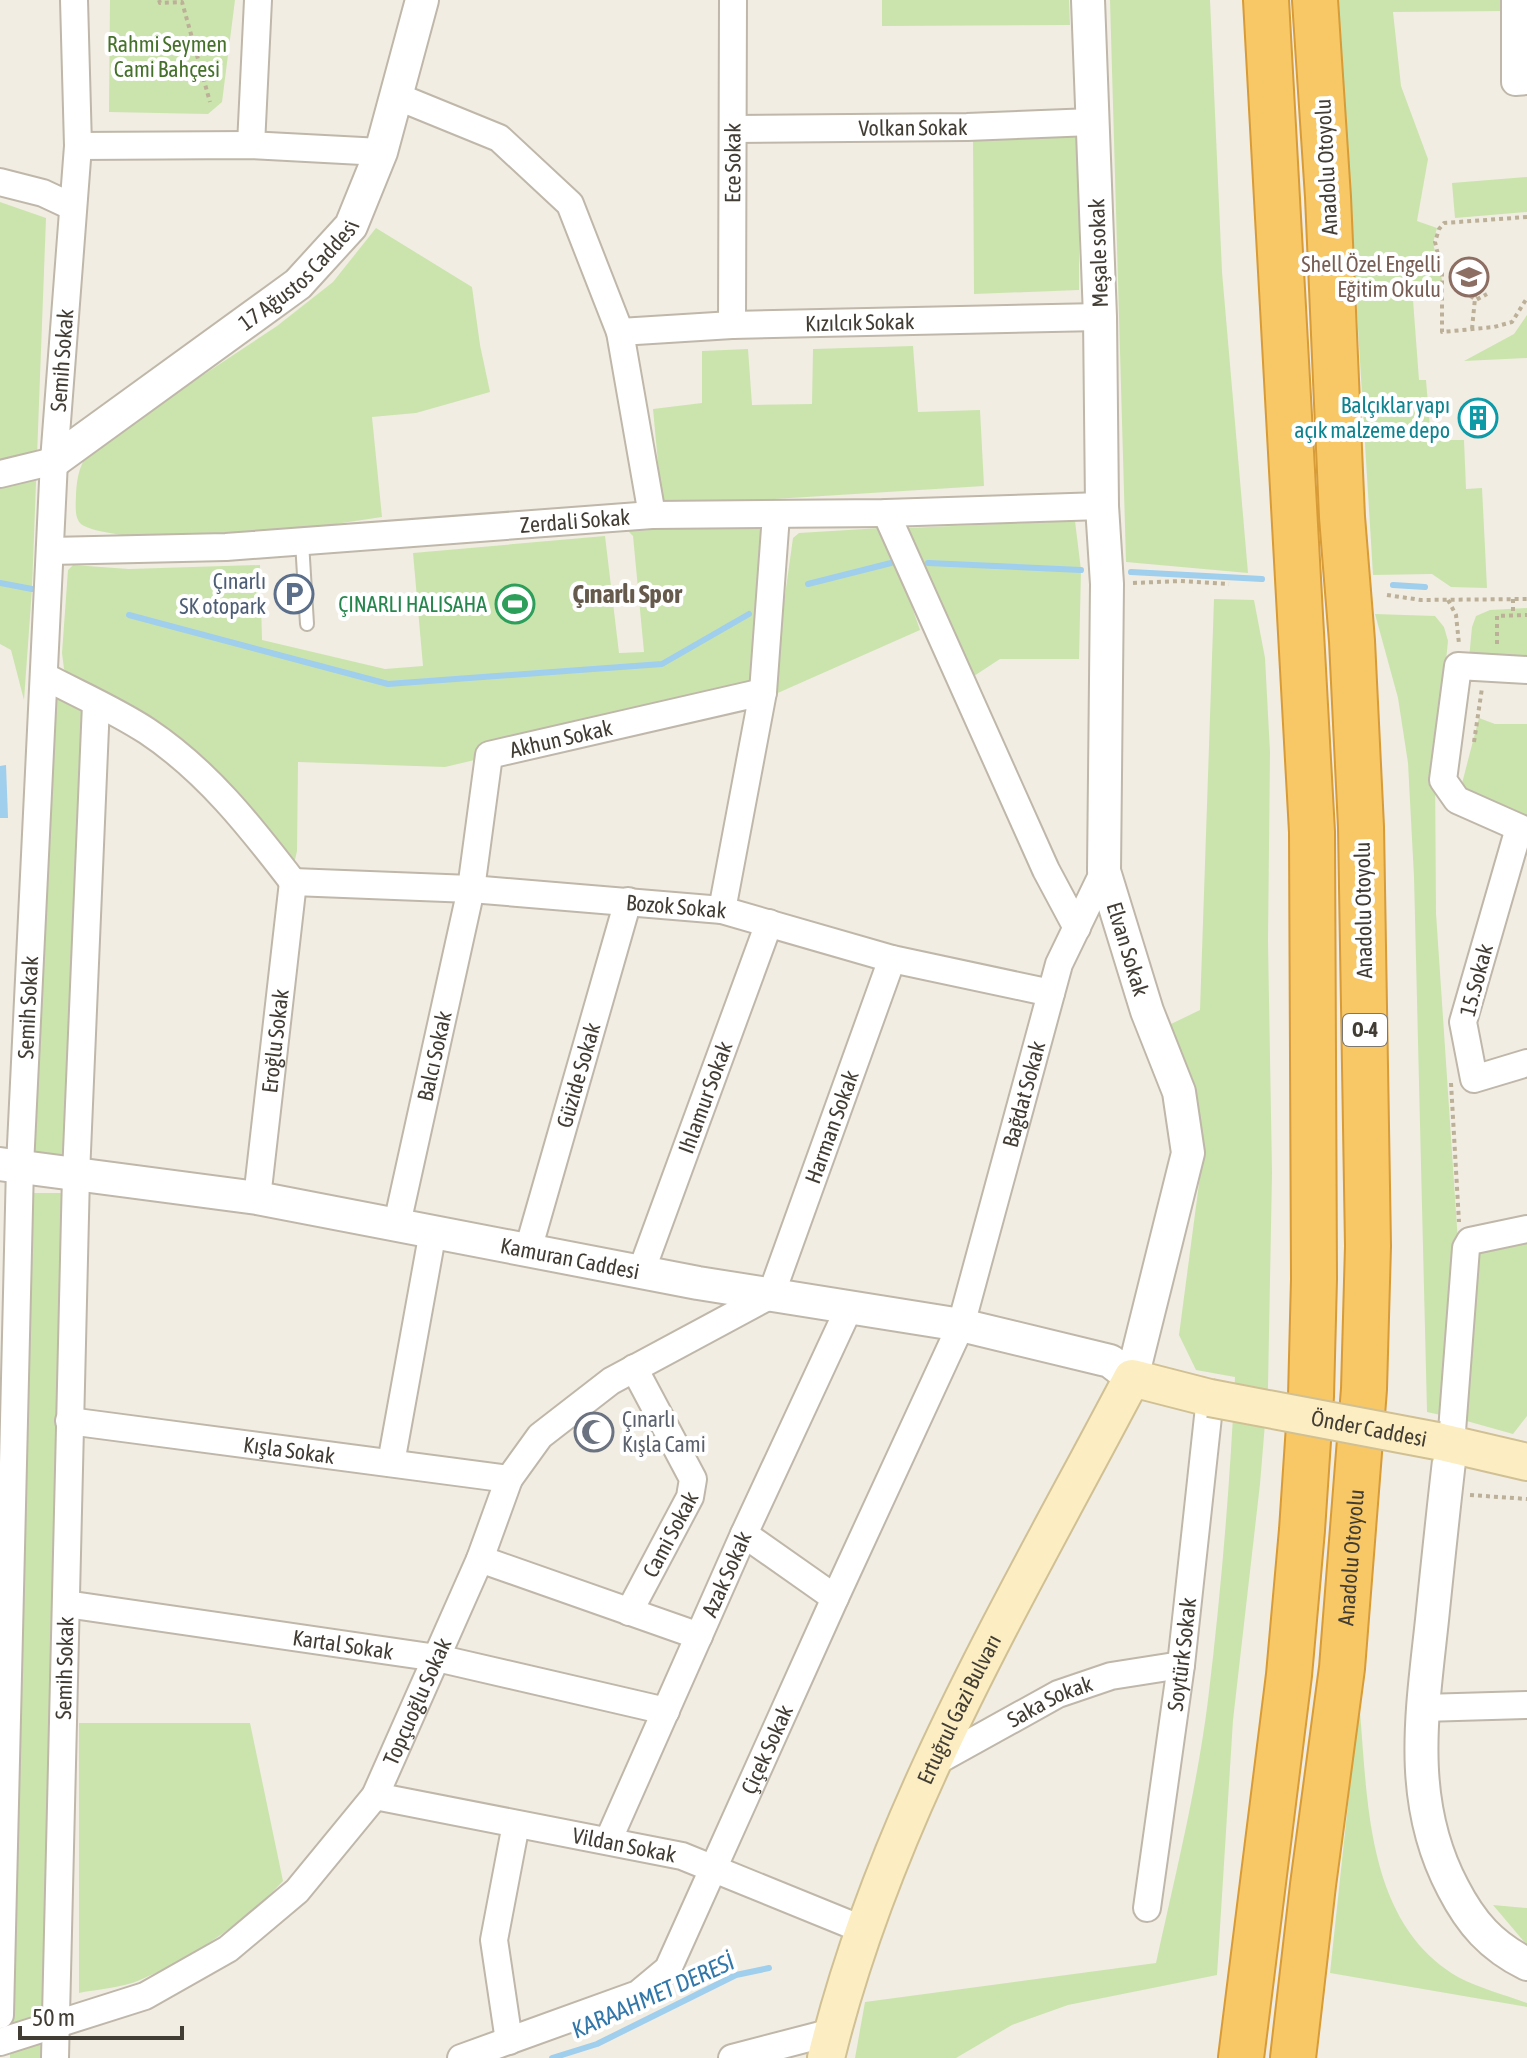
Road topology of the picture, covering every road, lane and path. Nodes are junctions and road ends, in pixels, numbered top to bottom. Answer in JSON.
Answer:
{"nodes":[{"id":1,"x":74,"y":0,"type":"edge"},
{"id":2,"x":159,"y":0,"type":"edge"},
{"id":3,"x":258,"y":0,"type":"edge"},
{"id":4,"x":422,"y":0,"type":"edge"},
{"id":5,"x":733,"y":0,"type":"edge"},
{"id":6,"x":1088,"y":0,"type":"edge"},
{"id":7,"x":1247,"y":0,"type":"edge"},
{"id":8,"x":1266,"y":0,"type":"edge"},
{"id":9,"x":1315,"y":0,"type":"edge"},
{"id":10,"x":1515,"y":0,"type":"edge"},
{"id":11,"x":183,"y":1,"type":"edge"},
{"id":12,"x":1527,"y":81,"type":"edge"},
{"id":13,"x":396,"y":96,"type":"junction"},
{"id":14,"x":210,"y":102,"type":"dead end"},
{"id":15,"x":1092,"y":122,"type":"junction"},
{"id":16,"x":733,"y":129,"type":"junction"},
{"id":17,"x":251,"y":145,"type":"junction"},
{"id":18,"x":78,"y":146,"type":"junction"},
{"id":19,"x":381,"y":152,"type":"junction"},
{"id":20,"x":0,"y":182,"type":"edge"},
{"id":21,"x":73,"y":207,"type":"junction"},
{"id":22,"x":1527,"y":217,"type":"edge"},
{"id":23,"x":1476,"y":288,"type":"dead end"},
{"id":24,"x":1464,"y":291,"type":"dead end"},
{"id":25,"x":1487,"y":294,"type":"dead end"},
{"id":26,"x":1527,"y":298,"type":"edge"},
{"id":27,"x":1476,"y":300,"type":"junction"},
{"id":28,"x":1100,"y":317,"type":"junction"},
{"id":29,"x":732,"y":325,"type":"junction"},
{"id":30,"x":1472,"y":329,"type":"junction"},
{"id":31,"x":620,"y":332,"type":"junction"},
{"id":32,"x":54,"y":461,"type":"junction"},
{"id":33,"x":0,"y":474,"type":"edge"},
{"id":34,"x":1295,"y":491,"type":"junction"},
{"id":35,"x":1102,"y":506,"type":"junction"},
{"id":36,"x":886,"y":513,"type":"junction"},
{"id":37,"x":652,"y":515,"type":"junction"},
{"id":38,"x":776,"y":515,"type":"junction"},
{"id":39,"x":302,"y":542,"type":"junction"},
{"id":40,"x":50,"y":551,"type":"junction"},
{"id":41,"x":1107,"y":584,"type":"junction"},
{"id":42,"x":1229,"y":584,"type":"dead end"},
{"id":43,"x":1387,"y":595,"type":"dead end"},
{"id":44,"x":1513,"y":599,"type":"junction"},
{"id":45,"x":1527,"y":599,"type":"edge"},
{"id":46,"x":1448,"y":600,"type":"junction"},
{"id":47,"x":1513,"y":615,"type":"junction"},
{"id":48,"x":1527,"y":615,"type":"edge"},
{"id":49,"x":307,"y":624,"type":"dead end"},
{"id":50,"x":1497,"y":649,"type":"dead end"},
{"id":51,"x":1458,"y":666,"type":"junction"},
{"id":52,"x":1527,"y":670,"type":"edge"},
{"id":53,"x":44,"y":676,"type":"junction"},
{"id":54,"x":763,"y":692,"type":"junction"},
{"id":55,"x":96,"y":704,"type":"junction"},
{"id":56,"x":1523,"y":830,"type":"edge"},
{"id":57,"x":1104,"y":871,"type":"junction"},
{"id":58,"x":293,"y":882,"type":"junction"},
{"id":59,"x":471,"y":889,"type":"junction"},
{"id":60,"x":628,"y":901,"type":"junction"},
{"id":61,"x":722,"y":910,"type":"junction"},
{"id":62,"x":769,"y":923,"type":"junction"},
{"id":63,"x":1077,"y":928,"type":"junction"},
{"id":64,"x":892,"y":959,"type":"junction"},
{"id":65,"x":1051,"y":993,"type":"junction"},
{"id":66,"x":1527,"y":1063,"type":"edge"},
{"id":67,"x":1452,"y":1075,"type":"dead end"},
{"id":68,"x":10,"y":1165,"type":"edge"},
{"id":69,"x":76,"y":1175,"type":"junction"},
{"id":70,"x":257,"y":1198,"type":"junction"},
{"id":71,"x":397,"y":1224,"type":"junction"},
{"id":72,"x":1527,"y":1229,"type":"edge"},
{"id":73,"x":433,"y":1231,"type":"junction"},
{"id":74,"x":1466,"y":1248,"type":"junction"},
{"id":75,"x":528,"y":1250,"type":"junction"},
{"id":76,"x":641,"y":1272,"type":"junction"},
{"id":77,"x":771,"y":1295,"type":"junction"},
{"id":78,"x":849,"y":1308,"type":"junction"},
{"id":79,"x":961,"y":1325,"type":"junction"},
{"id":80,"x":634,"y":1368,"type":"junction"},
{"id":81,"x":1132,"y":1378,"type":"junction"},
{"id":82,"x":1210,"y":1398,"type":"junction"},
{"id":83,"x":69,"y":1421,"type":"junction"},
{"id":84,"x":1444,"y":1442,"type":"junction"},
{"id":85,"x":1527,"y":1462,"type":"edge"},
{"id":86,"x":391,"y":1463,"type":"junction"},
{"id":87,"x":6,"y":1468,"type":"edge"},
{"id":88,"x":509,"y":1479,"type":"junction"},
{"id":89,"x":1456,"y":1495,"type":"dead end"},
{"id":90,"x":1527,"y":1499,"type":"edge"},
{"id":91,"x":744,"y":1534,"type":"junction"},
{"id":92,"x":480,"y":1559,"type":"junction"},
{"id":93,"x":835,"y":1598,"type":"junction"},
{"id":94,"x":66,"y":1604,"type":"junction"},
{"id":95,"x":629,"y":1612,"type":"junction"},
{"id":96,"x":5,"y":1633,"type":"edge"},
{"id":97,"x":699,"y":1636,"type":"junction"},
{"id":98,"x":437,"y":1658,"type":"junction"},
{"id":99,"x":1181,"y":1665,"type":"junction"},
{"id":100,"x":1527,"y":1705,"type":"edge"},
{"id":101,"x":1423,"y":1708,"type":"junction"},
{"id":102,"x":666,"y":1711,"type":"junction"},
{"id":103,"x":930,"y":1765,"type":"junction"},
{"id":104,"x":375,"y":1796,"type":"junction"},
{"id":105,"x":516,"y":1824,"type":"junction"},
{"id":106,"x":608,"y":1841,"type":"junction"},
{"id":107,"x":713,"y":1868,"type":"junction"},
{"id":108,"x":1147,"y":1908,"type":"dead end"},
{"id":109,"x":1,"y":1923,"type":"edge"},
{"id":110,"x":864,"y":1930,"type":"junction"},
{"id":111,"x":1527,"y":1964,"type":"edge"},
{"id":112,"x":0,"y":2015,"type":"edge"},
{"id":113,"x":57,"y":2023,"type":"junction"},
{"id":114,"x":509,"y":2041,"type":"junction"},
{"id":115,"x":0,"y":2042,"type":"edge"},
{"id":116,"x":829,"y":2045,"type":"edge"},
{"id":117,"x":55,"y":2058,"type":"edge"},
{"id":118,"x":461,"y":2058,"type":"edge"},
{"id":119,"x":732,"y":2058,"type":"edge"},
{"id":120,"x":1241,"y":2058,"type":"edge"},
{"id":121,"x":1293,"y":2058,"type":"edge"}],
"edges":[{"from":1,"to":18,"type":"street","name":"Semih Sokak"},
{"from":2,"to":11,"type":"path"},
{"from":3,"to":17,"type":"street"},
{"from":4,"to":13,"type":"street","name":"17 Ağustos Caddesi"},
{"from":5,"to":16,"type":"street","name":"Ece Sokak"},
{"from":6,"to":15,"type":"street","name":"Meşale sokak"},
{"from":7,"to":34,"type":"highway"},
{"from":8,"to":34,"type":"highway","number":"O-4"},
{"from":9,"to":121,"type":"highway","name":"Anadolu Otoyolu","number":"O-4"},
{"from":10,"to":12,"type":"street"},
{"from":11,"to":14,"type":"path"},
{"from":13,"to":19,"type":"street","name":"17 Ağustos Caddesi"},
{"from":13,"to":31,"type":"street"},
{"from":15,"to":16,"type":"street","name":"Volkan Sokak"},
{"from":15,"to":28,"type":"street","name":"Meşale sokak"},
{"from":16,"to":29,"type":"street","name":"Ece Sokak"},
{"from":17,"to":18,"type":"street"},
{"from":17,"to":19,"type":"street"},
{"from":18,"to":21,"type":"street","name":"Semih Sokak"},
{"from":19,"to":32,"type":"street","name":"17 Ağustos Caddesi"},
{"from":20,"to":21,"type":"street"},
{"from":21,"to":32,"type":"street","name":"Semih Sokak"},
{"from":22,"to":30,"type":"path"},
{"from":23,"to":27,"type":"path"},
{"from":24,"to":27,"type":"path"},
{"from":25,"to":27,"type":"path"},
{"from":26,"to":30,"type":"path"},
{"from":27,"to":30,"type":"path"},
{"from":28,"to":29,"type":"street","name":"Kızılcık Sokak"},
{"from":28,"to":35,"type":"street","name":"Meşale sokak"},
{"from":29,"to":31,"type":"street","name":"Kızılcık Sokak"},
{"from":31,"to":37,"type":"street"},
{"from":32,"to":33,"type":"street"},
{"from":32,"to":40,"type":"street","name":"Semih Sokak"},
{"from":34,"to":120,"type":"highway","number":"O-4"},
{"from":35,"to":36,"type":"street","name":"Zerdali Sokak"},
{"from":35,"to":41,"type":"street","name":"Elvan Sokak"},
{"from":36,"to":38,"type":"street","name":"Zerdali Sokak"},
{"from":36,"to":63,"type":"street"},
{"from":37,"to":38,"type":"street","name":"Zerdali Sokak"},
{"from":37,"to":39,"type":"street","name":"Zerdali Sokak"},
{"from":38,"to":54,"type":"street"},
{"from":39,"to":40,"type":"street","name":"Zerdali Sokak"},
{"from":39,"to":49,"type":"lane"},
{"from":40,"to":53,"type":"street","name":"Semih Sokak"},
{"from":41,"to":42,"type":"path"},
{"from":41,"to":57,"type":"street","name":"Elvan Sokak"},
{"from":43,"to":46,"type":"path"},
{"from":44,"to":45,"type":"path"},
{"from":44,"to":46,"type":"path"},
{"from":44,"to":47,"type":"path"},
{"from":46,"to":51,"type":"path"},
{"from":47,"to":48,"type":"path"},
{"from":47,"to":50,"type":"path"},
{"from":51,"to":52,"type":"street"},
{"from":51,"to":56,"type":"street"},
{"from":53,"to":55,"type":"street"},
{"from":53,"to":68,"type":"street","name":"Semih Sokak"},
{"from":54,"to":59,"type":"street","name":"Akhun Sokak"},
{"from":54,"to":61,"type":"street"},
{"from":55,"to":58,"type":"street"},
{"from":55,"to":69,"type":"street","name":"Semih Sokak"},
{"from":56,"to":66,"type":"street","name":"15.Sokak"},
{"from":57,"to":63,"type":"street","name":"Bağdat Sokak"},
{"from":57,"to":81,"type":"street","name":"Elvan Sokak"},
{"from":58,"to":59,"type":"street","name":"Bozok Sokak"},
{"from":58,"to":70,"type":"street","name":"Eroğlu Sokak"},
{"from":59,"to":60,"type":"street","name":"Bozok Sokak"},
{"from":59,"to":71,"type":"street","name":"Balcı Sokak"},
{"from":60,"to":61,"type":"street","name":"Bozok Sokak"},
{"from":60,"to":75,"type":"street","name":"Güzide Sokak"},
{"from":61,"to":62,"type":"street","name":"Bozok Sokak"},
{"from":62,"to":64,"type":"street","name":"Bozok Sokak"},
{"from":62,"to":76,"type":"street","name":"Ihlamur Sokak"},
{"from":63,"to":65,"type":"street","name":"Bağdat Sokak"},
{"from":64,"to":65,"type":"street","name":"Bozok Sokak"},
{"from":64,"to":77,"type":"street","name":"Harman Sokak"},
{"from":65,"to":79,"type":"street","name":"Bağdat Sokak"},
{"from":67,"to":74,"type":"path"},
{"from":68,"to":69,"type":"street","name":"Kamuran Caddesi"},
{"from":68,"to":87,"type":"street","name":"Semih Sokak"},
{"from":69,"to":70,"type":"street","name":"Kamuran Caddesi"},
{"from":69,"to":83,"type":"street","name":"Semih Sokak"},
{"from":70,"to":71,"type":"street","name":"Kamuran Caddesi"},
{"from":71,"to":73,"type":"street","name":"Kamuran Caddesi"},
{"from":72,"to":74,"type":"street"},
{"from":73,"to":75,"type":"street","name":"Kamuran Caddesi"},
{"from":73,"to":86,"type":"street"},
{"from":74,"to":84,"type":"street"},
{"from":75,"to":76,"type":"street","name":"Kamuran Caddesi"},
{"from":76,"to":77,"type":"street","name":"Kamuran Caddesi"},
{"from":77,"to":78,"type":"street","name":"Kamuran Caddesi"},
{"from":77,"to":80,"type":"street","name":"Topçuoğlu Sokak"},
{"from":78,"to":79,"type":"street","name":"Kamuran Caddesi"},
{"from":78,"to":91,"type":"street","name":"Azak Sokak"},
{"from":79,"to":81,"type":"street","name":"Kamuran Caddesi"},
{"from":79,"to":93,"type":"street","name":"Çiçek Sokak"},
{"from":80,"to":88,"type":"street","name":"Topçuoğlu Sokak"},
{"from":80,"to":95,"type":"street","name":"Cami Sokak"},
{"from":81,"to":82,"type":"main road","name":"Önder Caddesi"},
{"from":81,"to":103,"type":"main road","name":"Ertuğrul Gazi Bulvarı"},
{"from":82,"to":84,"type":"main road","name":"Önder Caddesi","bridge":true},
{"from":82,"to":99,"type":"street","name":"Soytürk Sokak"},
{"from":83,"to":86,"type":"street","name":"Kışla Sokak"},
{"from":83,"to":94,"type":"street","name":"Semih Sokak"},
{"from":84,"to":85,"type":"main road","name":"Önder Caddesi"},
{"from":84,"to":101,"type":"street"},
{"from":86,"to":88,"type":"street","name":"Kışla Sokak"},
{"from":87,"to":96,"type":"street","name":"Semih Sokak"},
{"from":88,"to":92,"type":"street","name":"Topçuoğlu Sokak"},
{"from":89,"to":90,"type":"path"},
{"from":91,"to":93,"type":"street"},
{"from":91,"to":97,"type":"street","name":"Azak Sokak"},
{"from":92,"to":95,"type":"street"},
{"from":92,"to":98,"type":"street","name":"Topçuoğlu Sokak"},
{"from":93,"to":107,"type":"street","name":"Çiçek Sokak"},
{"from":94,"to":98,"type":"street","name":"Kartal Sokak"},
{"from":94,"to":113,"type":"street","name":"Semih Sokak"},
{"from":95,"to":97,"type":"street"},
{"from":96,"to":109,"type":"street","name":"Semih Sokak"},
{"from":97,"to":102,"type":"street","name":"Azak Sokak"},
{"from":98,"to":102,"type":"street","name":"Kartal Sokak"},
{"from":98,"to":104,"type":"street","name":"Topçuoğlu Sokak"},
{"from":99,"to":103,"type":"street","name":"Saka Sokak"},
{"from":99,"to":108,"type":"street","name":"Soytürk Sokak"},
{"from":100,"to":101,"type":"street"},
{"from":101,"to":111,"type":"street"},
{"from":102,"to":106,"type":"street","name":"Azak Sokak"},
{"from":103,"to":110,"type":"main road","name":"Ertuğrul Gazi Bulvarı"},
{"from":104,"to":105,"type":"street","name":"Vildan Sokak"},
{"from":104,"to":113,"type":"street","name":"Topçuoğlu Sokak"},
{"from":105,"to":106,"type":"street","name":"Vildan Sokak"},
{"from":105,"to":114,"type":"street"},
{"from":106,"to":107,"type":"street","name":"Vildan Sokak"},
{"from":107,"to":110,"type":"street","name":"Vildan Sokak"},
{"from":107,"to":114,"type":"street","name":"Çiçek Sokak"},
{"from":109,"to":112,"type":"street","name":"Semih Sokak"},
{"from":110,"to":116,"type":"main road","name":"Ertuğrul Gazi Bulvarı"},
{"from":113,"to":115,"type":"street","name":"Topçuoğlu Sokak"},
{"from":113,"to":117,"type":"street","name":"Semih Sokak"},
{"from":114,"to":118,"type":"street","name":"Çiçek Sokak"},
{"from":116,"to":119,"type":"street"}]}
